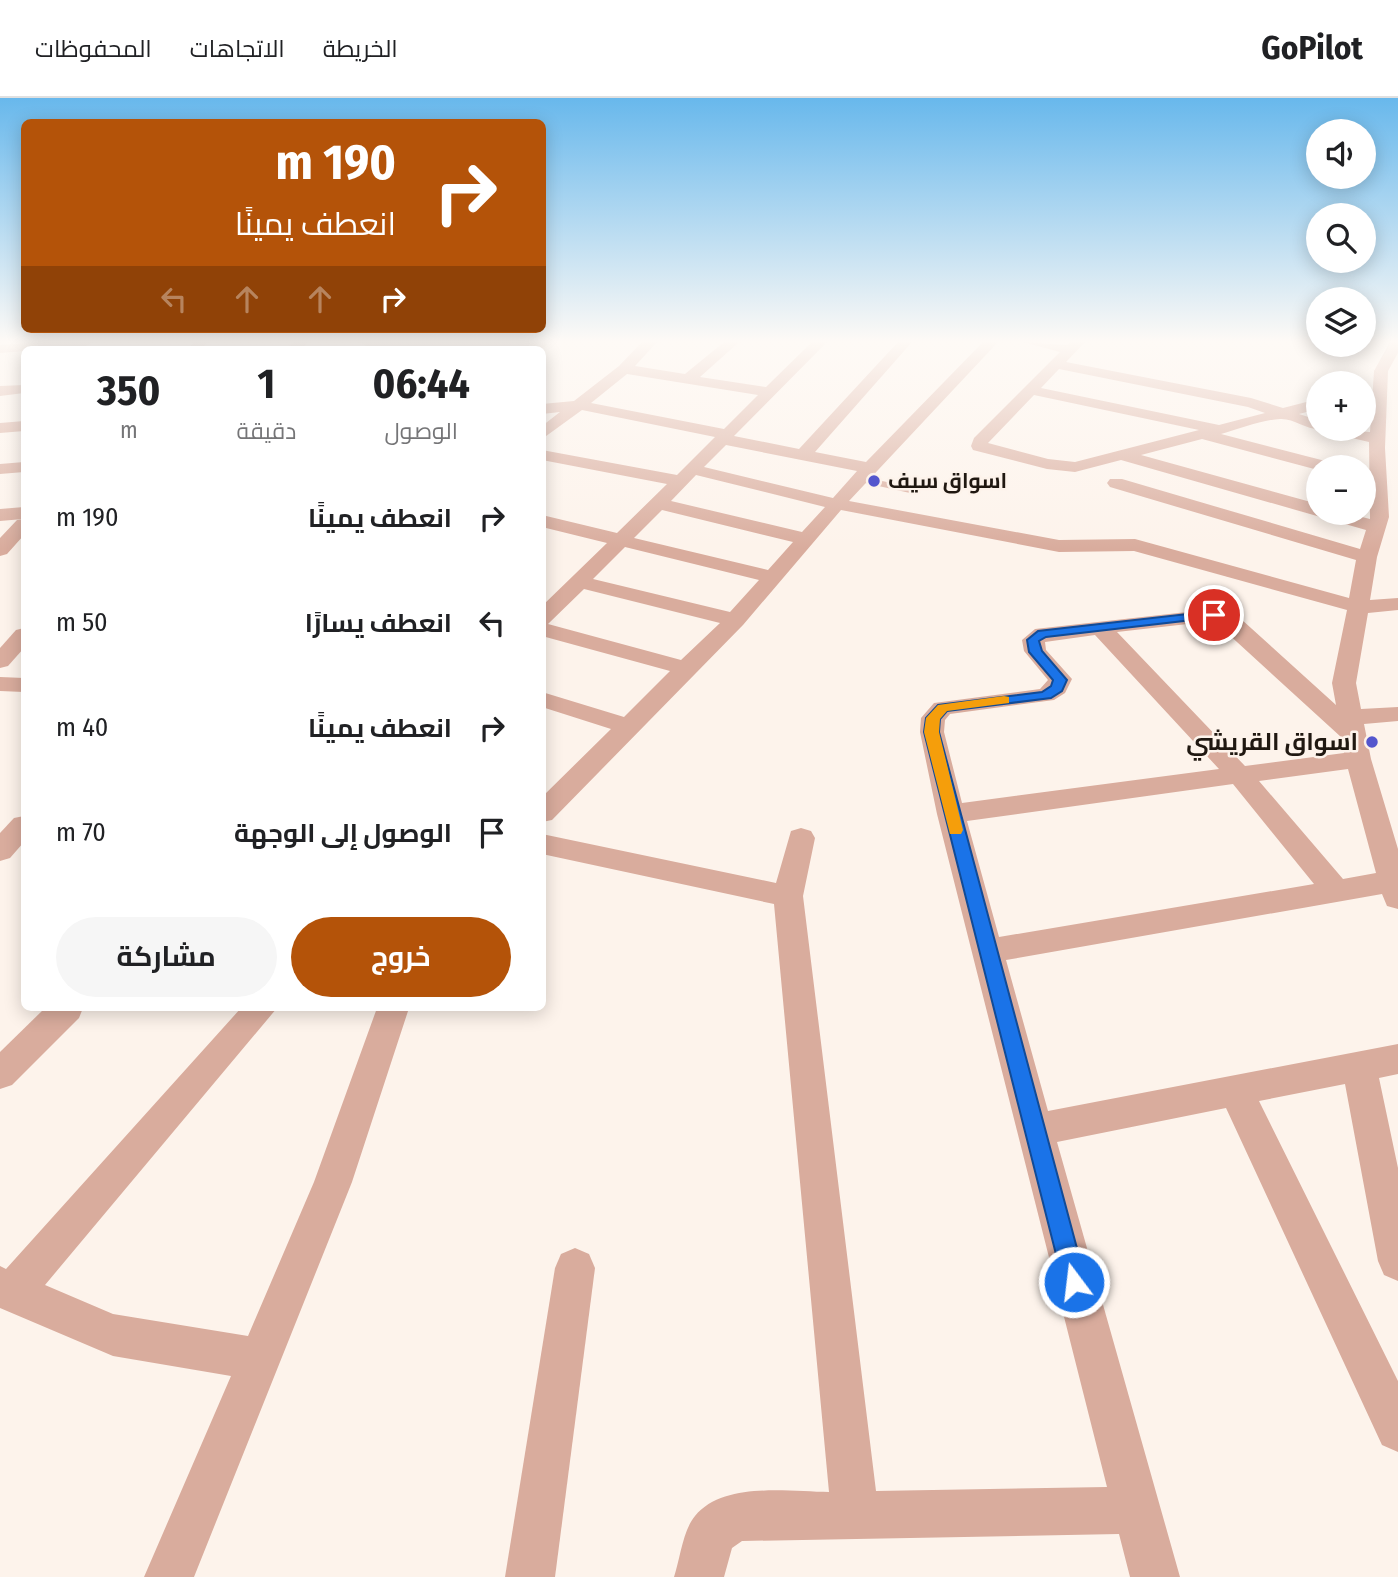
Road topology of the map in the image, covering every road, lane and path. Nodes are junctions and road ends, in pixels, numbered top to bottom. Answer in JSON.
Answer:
{"nodes":[{"id":1,"x":572,"y":411,"type":"edge"},
{"id":2,"x":608,"y":411,"type":"edge"},
{"id":3,"x":750,"y":411,"type":"edge"},
{"id":4,"x":843,"y":411,"type":"edge"},
{"id":5,"x":924,"y":411,"type":"edge"},
{"id":6,"x":1010,"y":411,"type":"edge"},
{"id":7,"x":1132,"y":411,"type":"edge"},
{"id":8,"x":1274,"y":411,"type":"edge"},
{"id":9,"x":1293,"y":411,"type":"edge"},
{"id":10,"x":1382,"y":411,"type":"edge"},
{"id":11,"x":1282,"y":414,"type":"junction"},
{"id":12,"x":1306,"y":421,"type":"edge"},
{"id":13,"x":21,"y":426,"type":"edge"},
{"id":14,"x":0,"y":428,"type":"edge"},
{"id":15,"x":1219,"y":429,"type":"junction"},
{"id":16,"x":546,"y":431,"type":"edge"},
{"id":17,"x":1201,"y":434,"type":"junction"},
{"id":18,"x":725,"y":436,"type":"junction"},
{"id":19,"x":1384,"y":445,"type":"edge"},
{"id":20,"x":803,"y":455,"type":"junction"},
{"id":21,"x":1123,"y":455,"type":"junction"},
{"id":22,"x":546,"y":456,"type":"edge"},
{"id":23,"x":1306,"y":462,"type":"edge"},
{"id":24,"x":1376,"y":466,"type":"edge"},
{"id":25,"x":21,"y":467,"type":"edge"},
{"id":26,"x":0,"y":469,"type":"edge"},
{"id":27,"x":864,"y":473,"type":"junction"},
{"id":28,"x":686,"y":475,"type":"junction"},
{"id":29,"x":1116,"y":483,"type":"dead end"},
{"id":30,"x":910,"y":490,"type":"dead end"},
{"id":31,"x":1376,"y":494,"type":"edge"},
{"id":32,"x":658,"y":503,"type":"junction"},
{"id":33,"x":836,"y":504,"type":"junction"},
{"id":34,"x":1306,"y":507,"type":"edge"},
{"id":35,"x":21,"y":513,"type":"edge"},
{"id":36,"x":0,"y":515,"type":"edge"},
{"id":37,"x":1385,"y":520,"type":"edge"},
{"id":38,"x":546,"y":522,"type":"edge"},
{"id":39,"x":21,"y":527,"type":"edge"},
{"id":40,"x":805,"y":539,"type":"junction"},
{"id":41,"x":621,"y":541,"type":"junction"},
{"id":42,"x":0,"y":550,"type":"edge"},
{"id":43,"x":1367,"y":557,"type":"junction"},
{"id":44,"x":772,"y":577,"type":"junction"},
{"id":45,"x":579,"y":582,"type":"junction"},
{"id":46,"x":1398,"y":604,"type":"edge"},
{"id":47,"x":1358,"y":607,"type":"junction"},
{"id":48,"x":546,"y":615,"type":"edge"},
{"id":49,"x":735,"y":620,"type":"junction"},
{"id":50,"x":1101,"y":628,"type":"junction"},
{"id":51,"x":546,"y":630,"type":"edge"},
{"id":52,"x":21,"y":642,"type":"edge"},
{"id":53,"x":0,"y":662,"type":"edge"},
{"id":54,"x":687,"y":669,"type":"junction"},
{"id":55,"x":0,"y":684,"type":"edge"},
{"id":56,"x":21,"y":685,"type":"edge"},
{"id":57,"x":546,"y":700,"type":"edge"},
{"id":58,"x":1398,"y":714,"type":"edge"},
{"id":59,"x":628,"y":726,"type":"junction"},
{"id":60,"x":1354,"y":737,"type":"junction"},
{"id":61,"x":1239,"y":775,"type":"junction"},
{"id":62,"x":546,"y":780,"type":"edge"},
{"id":63,"x":568,"y":788,"type":"junction"},
{"id":64,"x":546,"y":809,"type":"edge"},
{"id":65,"x":951,"y":814,"type":"junction"},
{"id":66,"x":21,"y":828,"type":"edge"},
{"id":67,"x":801,"y":838,"type":"dead end"},
{"id":68,"x":546,"y":845,"type":"edge"},
{"id":69,"x":0,"y":851,"type":"edge"},
{"id":70,"x":1396,"y":889,"type":"edge"},
{"id":71,"x":1336,"y":890,"type":"junction"},
{"id":72,"x":788,"y":896,"type":"junction"},
{"id":73,"x":987,"y":951,"type":"junction"},
{"id":74,"x":64,"y":1011,"type":"edge"},
{"id":75,"x":258,"y":1011,"type":"edge"},
{"id":76,"x":392,"y":1011,"type":"edge"},
{"id":77,"x":1398,"y":1059,"type":"edge"},
{"id":78,"x":1359,"y":1067,"type":"junction"},
{"id":79,"x":0,"y":1074,"type":"edge"},
{"id":80,"x":1236,"y":1091,"type":"junction"},
{"id":81,"x":1034,"y":1130,"type":"junction"},
{"id":82,"x":1398,"y":1261,"type":"edge"},
{"id":83,"x":575,"y":1268,"type":"dead end"},
{"id":84,"x":6,"y":1290,"type":"edge"},
{"id":85,"x":259,"y":1359,"type":"junction"},
{"id":86,"x":1398,"y":1429,"type":"edge"},
{"id":87,"x":1136,"y":1510,"type":"junction"},
{"id":88,"x":855,"y":1515,"type":"junction"},
{"id":89,"x":169,"y":1577,"type":"edge"},
{"id":90,"x":530,"y":1577,"type":"edge"},
{"id":91,"x":699,"y":1577,"type":"edge"},
{"id":92,"x":1155,"y":1577,"type":"edge"}],
"edges":[{"from":1,"to":16,"type":"street"},
{"from":2,"to":18,"type":"street"},
{"from":3,"to":18,"type":"street"},
{"from":4,"to":20,"type":"street"},
{"from":5,"to":27,"type":"street"},
{"from":6,"to":21,"type":"street"},
{"from":7,"to":15,"type":"street"},
{"from":8,"to":11,"type":"street"},
{"from":9,"to":11,"type":"street"},
{"from":10,"to":19,"type":"street"},
{"from":11,"to":12,"type":"street"},
{"from":11,"to":15,"type":"street"},
{"from":13,"to":14,"type":"street"},
{"from":15,"to":17,"type":"street"},
{"from":17,"to":21,"type":"street"},
{"from":17,"to":23,"type":"street"},
{"from":18,"to":20,"type":"street"},
{"from":18,"to":28,"type":"street"},
{"from":19,"to":24,"type":"street"},
{"from":20,"to":27,"type":"street"},
{"from":21,"to":34,"type":"street"},
{"from":22,"to":28,"type":"street"},
{"from":25,"to":26,"type":"street"},
{"from":27,"to":30,"type":"lane"},
{"from":27,"to":33,"type":"street"},
{"from":28,"to":32,"type":"street"},
{"from":28,"to":33,"type":"street"},
{"from":29,"to":43,"type":"street"},
{"from":31,"to":37,"type":"street"},
{"from":32,"to":40,"type":"street"},
{"from":32,"to":41,"type":"street"},
{"from":33,"to":40,"type":"street"},
{"from":33,"to":47,"type":"street"},
{"from":35,"to":36,"type":"street"},
{"from":37,"to":43,"type":"street"},
{"from":38,"to":41,"type":"street"},
{"from":39,"to":42,"type":"street"},
{"from":40,"to":44,"type":"street"},
{"from":41,"to":44,"type":"street"},
{"from":41,"to":45,"type":"street"},
{"from":43,"to":47,"type":"street"},
{"from":44,"to":49,"type":"street"},
{"from":45,"to":48,"type":"street"},
{"from":45,"to":49,"type":"street"},
{"from":46,"to":47,"type":"street"},
{"from":47,"to":60,"type":"street"},
{"from":49,"to":54,"type":"street"},
{"from":50,"to":60,"type":"street"},
{"from":50,"to":61,"type":"street"},
{"from":50,"to":65,"type":"street"},
{"from":51,"to":54,"type":"street"},
{"from":52,"to":53,"type":"street"},
{"from":54,"to":59,"type":"street"},
{"from":55,"to":56,"type":"street"},
{"from":57,"to":59,"type":"street"},
{"from":58,"to":60,"type":"street"},
{"from":59,"to":63,"type":"street"},
{"from":60,"to":61,"type":"street"},
{"from":60,"to":70,"type":"street"},
{"from":61,"to":65,"type":"street"},
{"from":61,"to":71,"type":"street"},
{"from":62,"to":63,"type":"street"},
{"from":63,"to":64,"type":"street"},
{"from":65,"to":73,"type":"street"},
{"from":66,"to":69,"type":"street"},
{"from":67,"to":72,"type":"street"},
{"from":68,"to":72,"type":"street"},
{"from":70,"to":71,"type":"street"},
{"from":71,"to":73,"type":"street"},
{"from":72,"to":88,"type":"street"},
{"from":73,"to":81,"type":"street"},
{"from":74,"to":79,"type":"street"},
{"from":75,"to":84,"type":"street"},
{"from":76,"to":85,"type":"street"},
{"from":77,"to":78,"type":"street"},
{"from":78,"to":80,"type":"street"},
{"from":78,"to":82,"type":"street"},
{"from":80,"to":81,"type":"street"},
{"from":80,"to":86,"type":"street"},
{"from":81,"to":87,"type":"street"},
{"from":83,"to":90,"type":"street"},
{"from":84,"to":85,"type":"street"},
{"from":85,"to":89,"type":"street"},
{"from":87,"to":88,"type":"street"},
{"from":87,"to":92,"type":"street"},
{"from":88,"to":91,"type":"street"}]}
